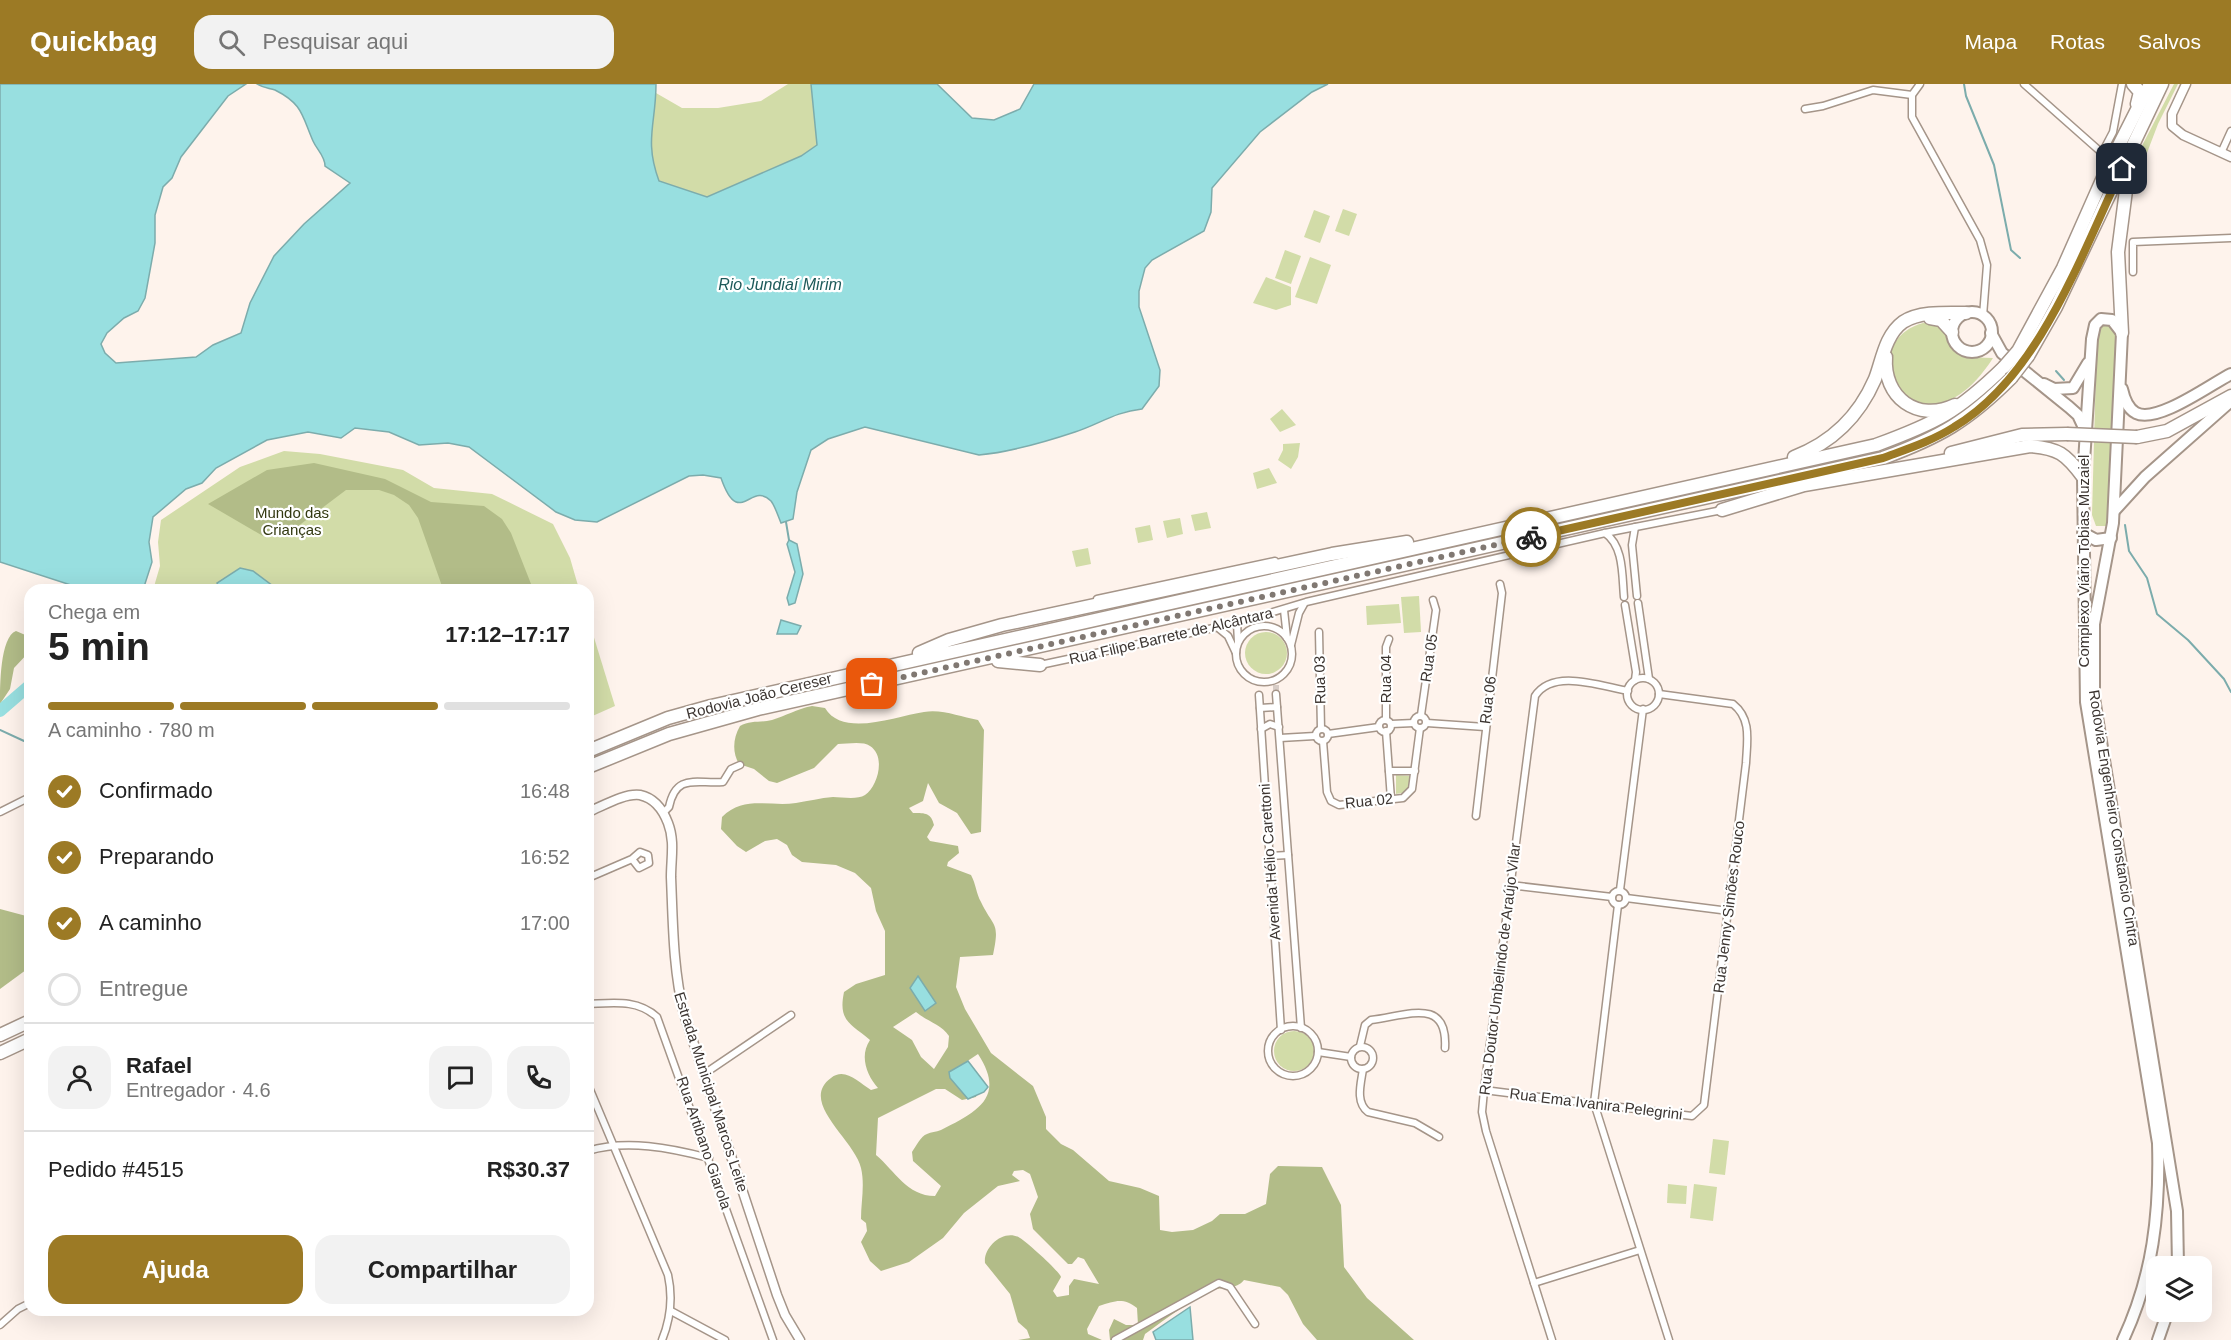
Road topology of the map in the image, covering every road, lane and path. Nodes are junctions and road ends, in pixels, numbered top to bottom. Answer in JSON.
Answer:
{"nodes":[{"id":1,"x":1920,"y":84,"type":"edge"},
{"id":2,"x":2024,"y":84,"type":"edge"},
{"id":3,"x":2122,"y":84,"type":"edge"},
{"id":4,"x":2133,"y":84,"type":"edge"},
{"id":5,"x":2150,"y":84,"type":"edge"},
{"id":6,"x":2162,"y":84,"type":"edge"},
{"id":7,"x":2186,"y":84,"type":"edge"},
{"id":8,"x":1911,"y":94,"type":"junction"},
{"id":9,"x":1805,"y":109,"type":"dead end"},
{"id":10,"x":2129,"y":125,"type":"junction"},
{"id":11,"x":2231,"y":131,"type":"edge"},
{"id":12,"x":2133,"y":148,"type":"junction"},
{"id":13,"x":2221,"y":153,"type":"junction"},
{"id":14,"x":2231,"y":157,"type":"edge"},
{"id":15,"x":2231,"y":238,"type":"edge"},
{"id":16,"x":2133,"y":272,"type":"dead end"},
{"id":17,"x":1966,"y":313,"type":"junction"},
{"id":18,"x":1919,"y":316,"type":"junction"},
{"id":19,"x":1983,"y":316,"type":"junction"},
{"id":20,"x":1952,"y":332,"type":"junction"},
{"id":21,"x":1991,"y":333,"type":"junction"},
{"id":22,"x":2122,"y":333,"type":"junction"},
{"id":23,"x":1886,"y":348,"type":"junction"},
{"id":24,"x":1974,"y":352,"type":"junction"},
{"id":25,"x":2002,"y":353,"type":"junction"},
{"id":26,"x":2023,"y":353,"type":"junction"},
{"id":27,"x":2091,"y":356,"type":"junction"},
{"id":28,"x":2008,"y":372,"type":"junction"},
{"id":29,"x":2231,"y":374,"type":"edge"},
{"id":30,"x":2119,"y":380,"type":"junction"},
{"id":31,"x":2041,"y":383,"type":"junction"},
{"id":32,"x":1975,"y":395,"type":"junction"},
{"id":33,"x":2231,"y":396,"type":"edge"},
{"id":34,"x":2231,"y":401,"type":"edge"},
{"id":35,"x":2085,"y":430,"type":"junction"},
{"id":36,"x":1768,"y":469,"type":"junction"},
{"id":37,"x":1881,"y":472,"type":"junction"},
{"id":38,"x":2083,"y":477,"type":"junction"},
{"id":39,"x":1779,"y":482,"type":"junction"},
{"id":40,"x":1722,"y":510,"type":"joint"},
{"id":41,"x":2114,"y":511,"type":"junction"},
{"id":42,"x":1635,"y":527,"type":"junction"},
{"id":43,"x":1605,"y":533,"type":"junction"},
{"id":44,"x":2083,"y":533,"type":"junction"},
{"id":45,"x":1468,"y":536,"type":"junction"},
{"id":46,"x":2111,"y":538,"type":"junction"},
{"id":47,"x":1632,"y":545,"type":"junction"},
{"id":48,"x":1618,"y":547,"type":"junction"},
{"id":49,"x":1500,"y":584,"type":"dead end"},
{"id":50,"x":1635,"y":584,"type":"junction"},
{"id":51,"x":1623,"y":586,"type":"junction"},
{"id":52,"x":1637,"y":596,"type":"dead end"},
{"id":53,"x":1624,"y":597,"type":"dead end"},
{"id":54,"x":1434,"y":600,"type":"dead end"},
{"id":55,"x":1306,"y":602,"type":"junction"},
{"id":56,"x":1638,"y":603,"type":"dead end"},
{"id":57,"x":1625,"y":605,"type":"dead end"},
{"id":58,"x":1284,"y":610,"type":"junction"},
{"id":59,"x":1639,"y":616,"type":"junction"},
{"id":60,"x":1628,"y":618,"type":"junction"},
{"id":61,"x":1237,"y":623,"type":"junction"},
{"id":62,"x":1217,"y":627,"type":"junction"},
{"id":63,"x":1319,"y":632,"type":"dead end"},
{"id":64,"x":1287,"y":638,"type":"junction"},
{"id":65,"x":1389,"y":639,"type":"dead end"},
{"id":66,"x":1238,"y":642,"type":"junction"},
{"id":67,"x":1291,"y":646,"type":"junction"},
{"id":68,"x":1236,"y":654,"type":"junction"},
{"id":69,"x":1040,"y":665,"type":"joint"},
{"id":70,"x":880,"y":667,"type":"junction"},
{"id":71,"x":940,"y":668,"type":"junction"},
{"id":72,"x":1649,"y":679,"type":"junction"},
{"id":73,"x":1635,"y":680,"type":"junction"},
{"id":74,"x":1628,"y":691,"type":"junction"},
{"id":75,"x":1276,"y":694,"type":"tunnel mouth"},
{"id":76,"x":1659,"y":694,"type":"junction"},
{"id":77,"x":1259,"y":695,"type":"dead end"},
{"id":78,"x":1277,"y":707,"type":"junction"},
{"id":79,"x":1260,"y":708,"type":"junction"},
{"id":80,"x":1643,"y":709,"type":"junction"},
{"id":81,"x":1422,"y":715,"type":"junction"},
{"id":82,"x":1388,"y":722,"type":"junction"},
{"id":83,"x":1427,"y":723,"type":"junction"},
{"id":84,"x":1417,"y":726,"type":"junction"},
{"id":85,"x":1279,"y":727,"type":"junction"},
{"id":86,"x":1379,"y":727,"type":"junction"},
{"id":87,"x":1485,"y":728,"type":"junction"},
{"id":88,"x":1261,"y":729,"type":"junction"},
{"id":89,"x":1321,"y":729,"type":"junction"},
{"id":90,"x":1386,"y":731,"type":"junction"},
{"id":91,"x":1328,"y":734,"type":"junction"},
{"id":92,"x":1316,"y":736,"type":"junction"},
{"id":93,"x":1280,"y":738,"type":"junction"},
{"id":94,"x":1323,"y":741,"type":"junction"},
{"id":95,"x":594,"y":749,"type":"edge"},
{"id":96,"x":594,"y":764,"type":"edge"},
{"id":97,"x":740,"y":765,"type":"dead end"},
{"id":98,"x":1389,"y":771,"type":"junction"},
{"id":99,"x":1415,"y":771,"type":"junction"},
{"id":100,"x":1391,"y":799,"type":"junction"},
{"id":101,"x":24,"y":800,"type":"edge"},
{"id":102,"x":594,"y":810,"type":"edge"},
{"id":103,"x":0,"y":812,"type":"edge"},
{"id":104,"x":663,"y":813,"type":"junction"},
{"id":105,"x":1476,"y":816,"type":"dead end"},
{"id":106,"x":1288,"y":855,"type":"junction"},
{"id":107,"x":1270,"y":856,"type":"junction"},
{"id":108,"x":632,"y":860,"type":"dead end"},
{"id":109,"x":594,"y":876,"type":"edge"},
{"id":110,"x":1510,"y":885,"type":"junction"},
{"id":111,"x":1620,"y":890,"type":"junction"},
{"id":112,"x":1612,"y":897,"type":"junction"},
{"id":113,"x":1626,"y":898,"type":"junction"},
{"id":114,"x":1618,"y":905,"type":"junction"},
{"id":115,"x":1729,"y":911,"type":"junction"},
{"id":116,"x":594,"y":1004,"type":"edge"},
{"id":117,"x":790,"y":1015,"type":"dead end"},
{"id":118,"x":24,"y":1024,"type":"edge"},
{"id":119,"x":1301,"y":1028,"type":"junction"},
{"id":120,"x":1281,"y":1029,"type":"junction"},
{"id":121,"x":0,"y":1035,"type":"edge"},
{"id":122,"x":24,"y":1042,"type":"edge"},
{"id":123,"x":1360,"y":1046,"type":"junction"},
{"id":124,"x":1445,"y":1048,"type":"dead end"},
{"id":125,"x":1318,"y":1052,"type":"junction"},
{"id":126,"x":0,"y":1053,"type":"edge"},
{"id":127,"x":1351,"y":1057,"type":"junction"},
{"id":128,"x":1363,"y":1069,"type":"junction"},
{"id":129,"x":704,"y":1074,"type":"junction"},
{"id":130,"x":1484,"y":1090,"type":"junction"},
{"id":131,"x":594,"y":1099,"type":"edge"},
{"id":132,"x":1594,"y":1102,"type":"junction"},
{"id":133,"x":1704,"y":1106,"type":"joint"},
{"id":134,"x":1439,"y":1137,"type":"dead end"},
{"id":135,"x":614,"y":1146,"type":"junction"},
{"id":136,"x":594,"y":1150,"type":"edge"},
{"id":137,"x":709,"y":1158,"type":"junction"},
{"id":138,"x":1640,"y":1250,"type":"junction"},
{"id":139,"x":2178,"y":1256,"type":"edge"},
{"id":140,"x":1534,"y":1283,"type":"junction"},
{"id":141,"x":24,"y":1306,"type":"edge"},
{"id":142,"x":671,"y":1311,"type":"junction"},
{"id":143,"x":2164,"y":1322,"type":"edge"},
{"id":144,"x":1255,"y":1324,"type":"dead end"},
{"id":145,"x":0,"y":1325,"type":"edge"},
{"id":146,"x":662,"y":1340,"type":"edge"},
{"id":147,"x":725,"y":1340,"type":"edge"},
{"id":148,"x":773,"y":1340,"type":"edge"},
{"id":149,"x":800,"y":1340,"type":"edge"},
{"id":150,"x":1115,"y":1340,"type":"edge"},
{"id":151,"x":1552,"y":1340,"type":"edge"},
{"id":152,"x":1669,"y":1340,"type":"edge"},
{"id":153,"x":2123,"y":1340,"type":"edge"},
{"id":154,"x":2158,"y":1340,"type":"edge"}],
"edges":[{"from":1,"to":8,"type":"street"},
{"from":2,"to":3,"type":"street"},
{"from":4,"to":10,"type":"highway"},
{"from":5,"to":10,"type":"highway"},
{"from":6,"to":12,"type":"highway"},
{"from":7,"to":13,"type":"street"},
{"from":8,"to":9,"type":"street"},
{"from":8,"to":19,"type":"street"},
{"from":10,"to":26,"type":"highway"},
{"from":11,"to":13,"type":"street"},
{"from":12,"to":22,"type":"highway"},
{"from":12,"to":26,"type":"highway"},
{"from":13,"to":14,"type":"street"},
{"from":15,"to":16,"type":"street"},
{"from":17,"to":18,"type":"highway"},
{"from":17,"to":19,"type":"main road"},
{"from":17,"to":20,"type":"main road"},
{"from":18,"to":20,"type":"highway"},
{"from":18,"to":23,"type":"highway"},
{"from":19,"to":21,"type":"main road"},
{"from":20,"to":24,"type":"main road"},
{"from":21,"to":24,"type":"main road"},
{"from":21,"to":25,"type":"main road"},
{"from":22,"to":27,"type":"main road","name":"Complexo Viário Tobias Muzaiel"},
{"from":22,"to":30,"type":"main road","name":"Rodovia Engenheiro Constancio Cintra"},
{"from":23,"to":32,"type":"highway"},
{"from":23,"to":36,"type":"highway"},
{"from":24,"to":25,"type":"main road"},
{"from":25,"to":31,"type":"main road","name":"Complexo Viário Tobias Muzaiel"},
{"from":26,"to":28,"type":"highway","bridge":true},
{"from":27,"to":31,"type":"main road","name":"Complexo Viário Tobias Muzaiel"},
{"from":27,"to":35,"type":"main road","name":"Complexo Viário Tobias Muzaiel"},
{"from":28,"to":32,"type":"highway","name":"Rodovia João Cereser"},
{"from":28,"to":39,"type":"highway"},
{"from":29,"to":30,"type":"main road"},
{"from":30,"to":41,"type":"main road","name":"Rodovia Engenheiro Constancio Cintra"},
{"from":31,"to":35,"type":"main road","name":"Complexo Viário Tobias Muzaiel"},
{"from":32,"to":36,"type":"highway","name":"Rodovia João Cereser"},
{"from":33,"to":37,"type":"highway","bridge":true},
{"from":34,"to":41,"type":"main road"},
{"from":35,"to":38,"type":"main road","name":"Complexo Viário Tobias Muzaiel"},
{"from":36,"to":45,"type":"highway","name":"Rodovia João Cereser"},
{"from":37,"to":38,"type":"highway"},
{"from":37,"to":39,"type":"highway"},
{"from":37,"to":40,"type":"highway"},
{"from":38,"to":44,"type":"main road","name":"Complexo Viário Tobias Muzaiel"},
{"from":39,"to":71,"type":"highway","name":"Rodovia João Cereser"},
{"from":40,"to":42,"type":"street","name":"Rua Filipe Barrete de Alcântara"},
{"from":41,"to":46,"type":"main road","name":"Rodovia Engenheiro Constancio Cintra"},
{"from":42,"to":43,"type":"street","name":"Rua Filipe Barrete de Alcântara"},
{"from":42,"to":47,"type":"street"},
{"from":43,"to":48,"type":"street"},
{"from":43,"to":55,"type":"street","name":"Rua Filipe Barrete de Alcântara"},
{"from":44,"to":46,"type":"main road"},
{"from":44,"to":153,"type":"main road","name":"Complexo Viário Tobias Muzaiel"},
{"from":45,"to":70,"type":"highway","name":"Rodovia João Cereser"},
{"from":45,"to":70,"type":"highway"},
{"from":46,"to":139,"type":"main road","name":"Rodovia Engenheiro Constancio Cintra"},
{"from":47,"to":48,"type":"street"},
{"from":47,"to":50,"type":"street"},
{"from":48,"to":51,"type":"street"},
{"from":49,"to":87,"type":"street","name":"Rua 06"},
{"from":50,"to":51,"type":"street"},
{"from":50,"to":52,"type":"street"},
{"from":51,"to":53,"type":"street"},
{"from":54,"to":81,"type":"street","name":"Rua 05"},
{"from":55,"to":58,"type":"street","name":"Rua Filipe Barrete de Alcântara"},
{"from":55,"to":67,"type":"street"},
{"from":56,"to":59,"type":"street"},
{"from":57,"to":60,"type":"street"},
{"from":58,"to":61,"type":"street","name":"Rua Filipe Barrete de Alcântara"},
{"from":58,"to":64,"type":"street"},
{"from":59,"to":60,"type":"street"},
{"from":59,"to":72,"type":"street"},
{"from":60,"to":73,"type":"street"},
{"from":61,"to":62,"type":"street","name":"Rua Filipe Barrete de Alcântara"},
{"from":61,"to":66,"type":"street"},
{"from":62,"to":68,"type":"street"},
{"from":62,"to":69,"type":"street","name":"Rua Filipe Barrete de Alcântara"},
{"from":63,"to":89,"type":"street","name":"Rua 03"},
{"from":64,"to":66,"type":"street"},
{"from":64,"to":67,"type":"street"},
{"from":65,"to":82,"type":"street","name":"Rua 04"},
{"from":66,"to":68,"type":"street"},
{"from":67,"to":68,"type":"street"},
{"from":69,"to":71,"type":"highway"},
{"from":70,"to":95,"type":"highway","name":"Rodovia João Cereser"},
{"from":71,"to":96,"type":"highway","name":"Rodovia João Cereser"},
{"from":72,"to":73,"type":"street"},
{"from":72,"to":76,"type":"street"},
{"from":73,"to":74,"type":"street"},
{"from":74,"to":80,"type":"street"},
{"from":74,"to":110,"type":"street","name":"Rua Doutor Umbelindo de Araújo Vilar"},
{"from":75,"to":78,"type":"street","name":"Avenida Hélio Carettoni"},
{"from":76,"to":80,"type":"street"},
{"from":76,"to":115,"type":"street","name":"Rua Jenny Simões Rouco"},
{"from":77,"to":79,"type":"street","name":"Avenida Hélio Carettoni"},
{"from":78,"to":79,"type":"street"},
{"from":78,"to":85,"type":"street","name":"Avenida Hélio Carettoni"},
{"from":79,"to":88,"type":"street","name":"Avenida Hélio Carettoni"},
{"from":80,"to":111,"type":"street"},
{"from":81,"to":83,"type":"street"},
{"from":81,"to":84,"type":"street"},
{"from":82,"to":84,"type":"street"},
{"from":82,"to":86,"type":"street"},
{"from":82,"to":90,"type":"street"},
{"from":83,"to":84,"type":"street"},
{"from":83,"to":87,"type":"street"},
{"from":84,"to":99,"type":"street"},
{"from":85,"to":88,"type":"street"},
{"from":85,"to":93,"type":"street","name":"Avenida Hélio Carettoni"},
{"from":86,"to":90,"type":"street"},
{"from":86,"to":91,"type":"street"},
{"from":87,"to":105,"type":"street","name":"Rua 06"},
{"from":88,"to":107,"type":"street","name":"Avenida Hélio Carettoni"},
{"from":89,"to":91,"type":"street"},
{"from":89,"to":92,"type":"street"},
{"from":90,"to":98,"type":"street"},
{"from":91,"to":94,"type":"street"},
{"from":92,"to":93,"type":"street"},
{"from":92,"to":94,"type":"street"},
{"from":93,"to":106,"type":"street","name":"Avenida Hélio Carettoni"},
{"from":94,"to":100,"type":"street","name":"Rua 02"},
{"from":97,"to":104,"type":"street"},
{"from":98,"to":99,"type":"street"},
{"from":98,"to":100,"type":"street"},
{"from":99,"to":100,"type":"street","name":"Rua 02"},
{"from":101,"to":103,"type":"street"},
{"from":102,"to":104,"type":"street"},
{"from":104,"to":129,"type":"street","name":"Estrada Municipal Marcos Leite"},
{"from":106,"to":107,"type":"street"},
{"from":106,"to":119,"type":"street","name":"Avenida Hélio Carettoni"},
{"from":107,"to":120,"type":"street","name":"Avenida Hélio Carettoni"},
{"from":108,"to":109,"type":"street"},
{"from":110,"to":112,"type":"street"},
{"from":110,"to":130,"type":"street","name":"Rua Doutor Umbelindo de Araújo Vilar"},
{"from":111,"to":112,"type":"street"},
{"from":111,"to":113,"type":"street"},
{"from":112,"to":114,"type":"street"},
{"from":113,"to":114,"type":"street"},
{"from":113,"to":115,"type":"street"},
{"from":114,"to":132,"type":"street"},
{"from":115,"to":133,"type":"street","name":"Rua Jenny Simões Rouco"},
{"from":116,"to":137,"type":"street","name":"Rua Artibano Giarola"},
{"from":117,"to":129,"type":"street"},
{"from":118,"to":121,"type":"highway"},
{"from":119,"to":120,"type":"street"},
{"from":119,"to":125,"type":"street"},
{"from":120,"to":125,"type":"street","name":"Avenida Hélio Carettoni"},
{"from":122,"to":126,"type":"highway"},
{"from":123,"to":124,"type":"street"},
{"from":123,"to":127,"type":"street"},
{"from":123,"to":128,"type":"street"},
{"from":125,"to":127,"type":"street"},
{"from":127,"to":128,"type":"street"},
{"from":128,"to":134,"type":"street"},
{"from":129,"to":149,"type":"street","name":"Estrada Municipal Marcos Leite"},
{"from":130,"to":132,"type":"street","name":"Rua Ema Ivanira Pelegrini"},
{"from":130,"to":140,"type":"street","name":"Rua Doutor Umbelindo de Araújo Vilar"},
{"from":131,"to":135,"type":"street"},
{"from":132,"to":133,"type":"street","name":"Rua Ema Ivanira Pelegrini"},
{"from":132,"to":138,"type":"street"},
{"from":135,"to":136,"type":"street"},
{"from":135,"to":137,"type":"street"},
{"from":135,"to":142,"type":"street"},
{"from":137,"to":148,"type":"street","name":"Rua Artibano Giarola"},
{"from":138,"to":140,"type":"street"},
{"from":138,"to":152,"type":"street"},
{"from":140,"to":151,"type":"street","name":"Rua Doutor Umbelindo de Araújo Vilar"},
{"from":141,"to":145,"type":"street"},
{"from":142,"to":146,"type":"street"},
{"from":142,"to":147,"type":"street"},
{"from":143,"to":154,"type":"main road"},
{"from":144,"to":150,"type":"street"}]}
